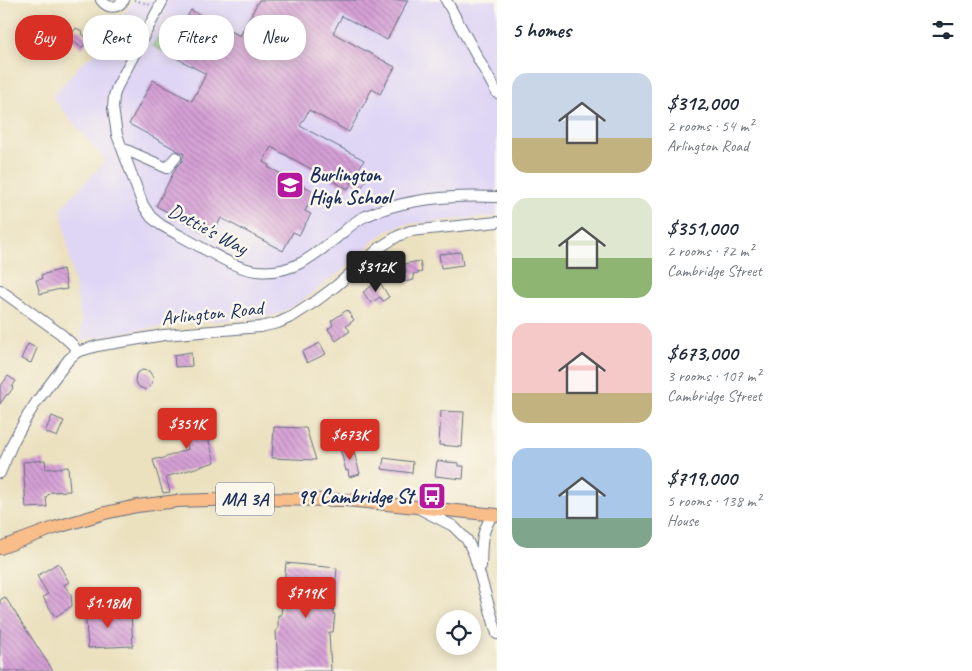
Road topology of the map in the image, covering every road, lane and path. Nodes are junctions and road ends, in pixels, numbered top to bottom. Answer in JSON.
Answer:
{"nodes":[{"id":1,"x":101,"y":0,"type":"edge"},
{"id":2,"x":124,"y":0,"type":"edge"},
{"id":3,"x":134,"y":0,"type":"edge"},
{"id":4,"x":446,"y":0,"type":"edge"},
{"id":5,"x":161,"y":4,"type":"edge"},
{"id":6,"x":497,"y":93,"type":"edge"},
{"id":7,"x":122,"y":148,"type":"junction"},
{"id":8,"x":176,"y":157,"type":"dead end"},
{"id":9,"x":497,"y":197,"type":"edge"},
{"id":10,"x":497,"y":222,"type":"edge"},
{"id":11,"x":0,"y":290,"type":"edge"},
{"id":12,"x":77,"y":352,"type":"junction"},
{"id":13,"x":0,"y":473,"type":"edge"},
{"id":14,"x":415,"y":507,"type":"junction"},
{"id":15,"x":496,"y":517,"type":"edge"},
{"id":16,"x":0,"y":548,"type":"edge"},
{"id":17,"x":485,"y":593,"type":"junction"},
{"id":18,"x":497,"y":634,"type":"edge"}],
"edges":[{"from":1,"to":2,"type":"street"},
{"from":3,"to":5,"type":"path"},
{"from":4,"to":6,"type":"street"},
{"from":5,"to":7,"type":"street","name":"Dottie's Way"},
{"from":7,"to":8,"type":"street"},
{"from":7,"to":9,"type":"street","name":"Dottie's Way"},
{"from":10,"to":12,"type":"street","name":"Arlington Road"},
{"from":11,"to":12,"type":"street"},
{"from":12,"to":13,"type":"street"},
{"from":14,"to":15,"type":"main road","number":"MA 3A"},
{"from":14,"to":16,"type":"main road","number":"MA 3A"},
{"from":14,"to":17,"type":"street"},
{"from":15,"to":17,"type":"street"},
{"from":17,"to":18,"type":"street"}]}
